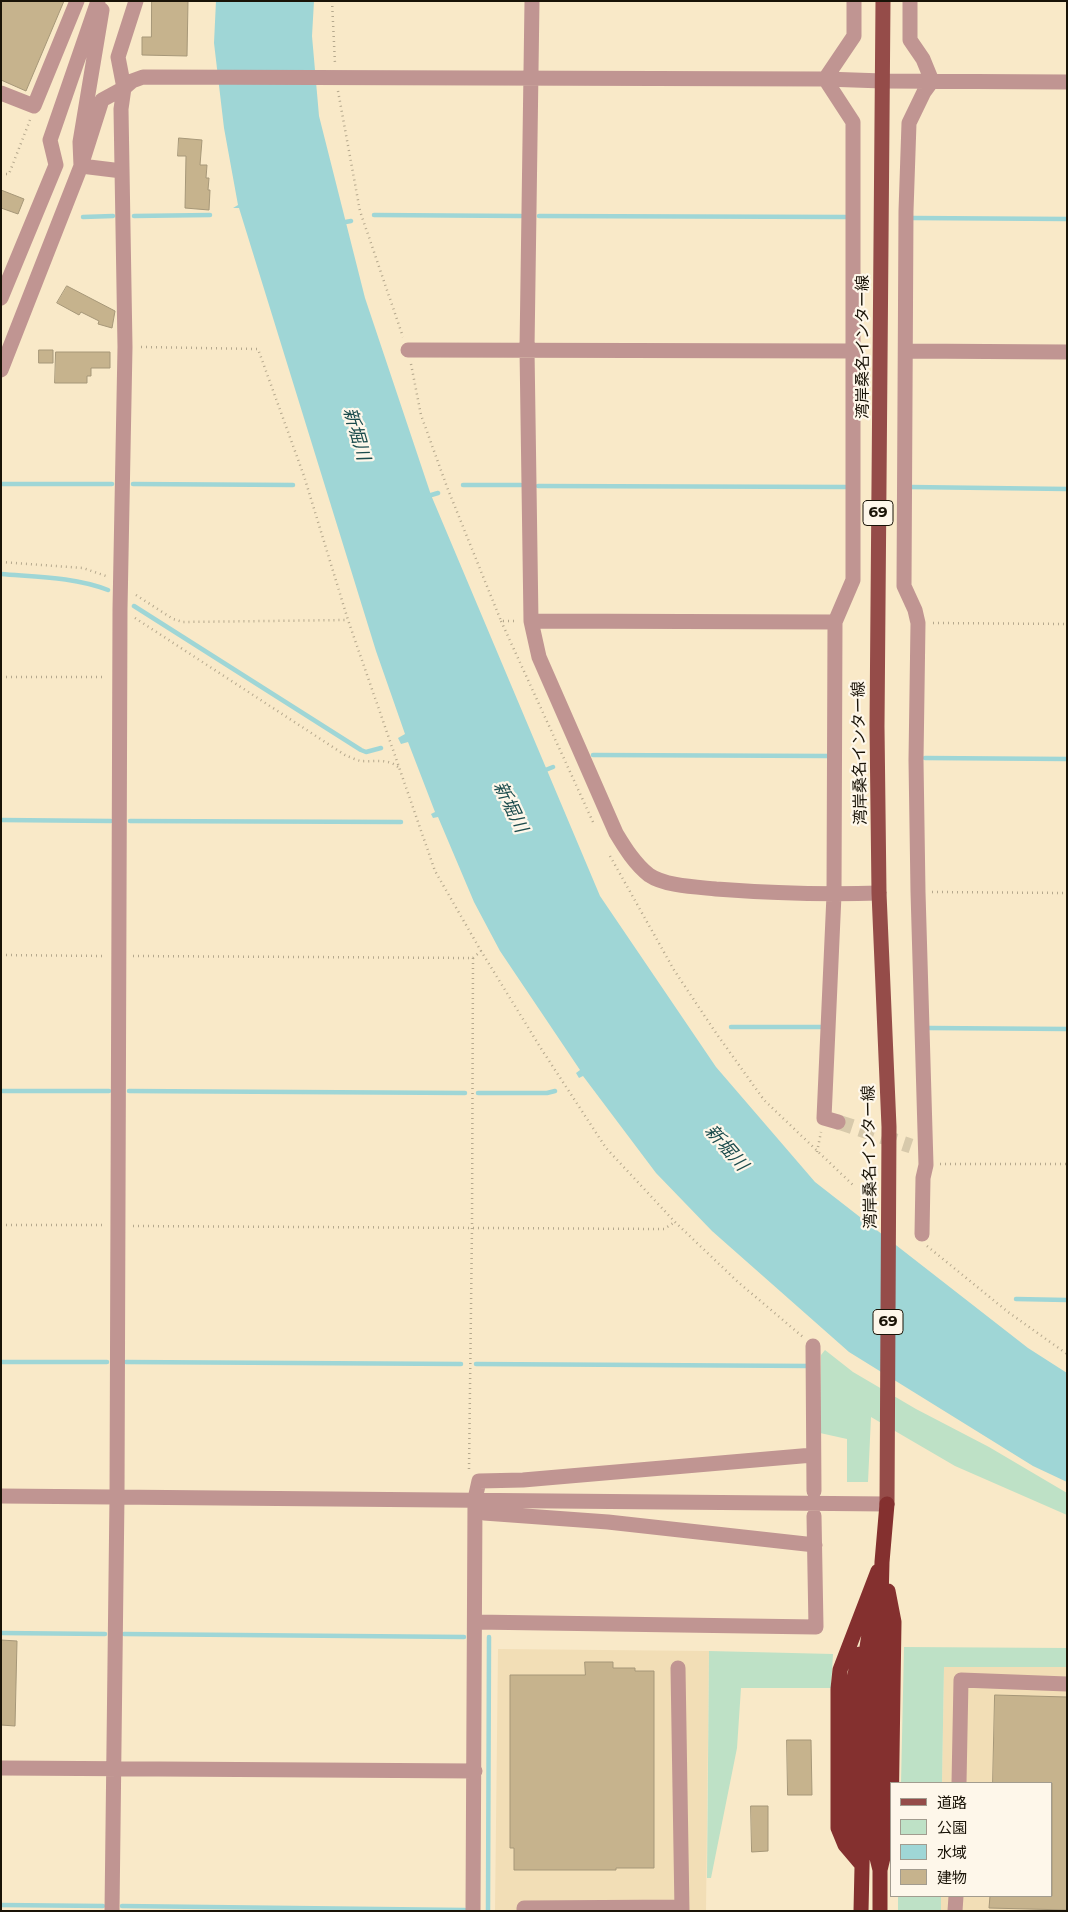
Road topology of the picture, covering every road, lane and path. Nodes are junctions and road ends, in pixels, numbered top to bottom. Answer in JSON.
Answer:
{"nodes":[{"id":1,"x":76,"y":1,"type":"edge"},
{"id":2,"x":98,"y":1,"type":"edge"},
{"id":3,"x":104,"y":1,"type":"edge"},
{"id":4,"x":136,"y":1,"type":"edge"},
{"id":5,"x":332,"y":1,"type":"edge"},
{"id":6,"x":532,"y":1,"type":"edge"},
{"id":7,"x":854,"y":1,"type":"edge"},
{"id":8,"x":883,"y":1,"type":"edge"},
{"id":9,"x":910,"y":1,"type":"edge"},
{"id":10,"x":336,"y":78,"type":"junction"},
{"id":11,"x":532,"y":79,"type":"junction"},
{"id":12,"x":825,"y":79,"type":"junction"},
{"id":13,"x":883,"y":81,"type":"junction"},
{"id":14,"x":932,"y":81,"type":"junction"},
{"id":15,"x":1067,"y":82,"type":"edge"},
{"id":16,"x":124,"y":88,"type":"junction"},
{"id":17,"x":1,"y":93,"type":"edge"},
{"id":18,"x":34,"y":106,"type":"junction"},
{"id":19,"x":81,"y":166,"type":"junction"},
{"id":20,"x":122,"y":171,"type":"junction"},
{"id":21,"x":1,"y":174,"type":"edge"},
{"id":22,"x":1,"y":298,"type":"edge"},
{"id":23,"x":125,"y":347,"type":"junction"},
{"id":24,"x":528,"y":349,"type":"junction"},
{"id":25,"x":408,"y":350,"type":"junction"},
{"id":26,"x":854,"y":351,"type":"junction"},
{"id":27,"x":906,"y":351,"type":"junction"},
{"id":28,"x":1067,"y":352,"type":"edge"},
{"id":29,"x":1,"y":370,"type":"edge"},
{"id":30,"x":1,"y":562,"type":"edge"},
{"id":31,"x":121,"y":585,"type":"junction"},
{"id":32,"x":120,"y":609,"type":"junction"},
{"id":33,"x":348,"y":620,"type":"junction"},
{"id":34,"x":501,"y":621,"type":"junction"},
{"id":35,"x":531,"y":621,"type":"junction"},
{"id":36,"x":835,"y":622,"type":"junction"},
{"id":37,"x":918,"y":623,"type":"junction"},
{"id":38,"x":1067,"y":624,"type":"edge"},
{"id":39,"x":1,"y":677,"type":"edge"},
{"id":40,"x":120,"y":677,"type":"junction"},
{"id":41,"x":399,"y":768,"type":"junction"},
{"id":42,"x":594,"y":823,"type":"dead end"},
{"id":43,"x":607,"y":849,"type":"dead end"},
{"id":44,"x":918,"y":892,"type":"junction"},
{"id":45,"x":879,"y":893,"type":"junction"},
{"id":46,"x":1067,"y":893,"type":"edge"},
{"id":47,"x":834,"y":895,"type":"junction"},
{"id":48,"x":481,"y":951,"type":"junction"},
{"id":49,"x":1,"y":956,"type":"edge"},
{"id":50,"x":119,"y":956,"type":"junction"},
{"id":51,"x":473,"y":958,"type":"junction"},
{"id":52,"x":831,"y":1120,"type":"joint"},
{"id":53,"x":817,"y":1152,"type":"junction"},
{"id":54,"x":921,"y":1154,"type":"junction"},
{"id":55,"x":1067,"y":1164,"type":"edge"},
{"id":56,"x":854,"y":1186,"type":"dead end"},
{"id":57,"x":675,"y":1222,"type":"junction"},
{"id":58,"x":1,"y":1225,"type":"edge"},
{"id":59,"x":118,"y":1226,"type":"junction"},
{"id":60,"x":472,"y":1228,"type":"junction"},
{"id":61,"x":922,"y":1234,"type":"joint"},
{"id":62,"x":813,"y":1346,"type":"joint"},
{"id":63,"x":1067,"y":1354,"type":"edge"},
{"id":64,"x":813,"y":1455,"type":"junction"},
{"id":65,"x":469,"y":1471,"type":"dead end"},
{"id":66,"x":814,"y":1491,"type":"dead end"},
{"id":67,"x":1,"y":1496,"type":"edge"},
{"id":68,"x":117,"y":1496,"type":"junction"},
{"id":69,"x":475,"y":1499,"type":"junction"},
{"id":70,"x":887,"y":1504,"type":"junction"},
{"id":71,"x":814,"y":1516,"type":"dead end"},
{"id":72,"x":814,"y":1545,"type":"junction"},
{"id":73,"x":882,"y":1562,"type":"junction"},
{"id":74,"x":475,"y":1622,"type":"junction"},
{"id":75,"x":678,"y":1668,"type":"dead end"},
{"id":76,"x":1067,"y":1684,"type":"edge"},
{"id":77,"x":1,"y":1768,"type":"edge"},
{"id":78,"x":113,"y":1769,"type":"junction"},
{"id":79,"x":475,"y":1771,"type":"junction"},
{"id":80,"x":892,"y":1782,"type":"edge"},
{"id":81,"x":959,"y":1782,"type":"edge"},
{"id":82,"x":890,"y":1828,"type":"edge"},
{"id":83,"x":862,"y":1865,"type":"junction"},
{"id":84,"x":956,"y":1897,"type":"edge"},
{"id":85,"x":682,"y":1909,"type":"edge"},
{"id":86,"x":112,"y":1911,"type":"edge"},
{"id":87,"x":473,"y":1911,"type":"edge"},
{"id":88,"x":524,"y":1911,"type":"edge"},
{"id":89,"x":861,"y":1911,"type":"edge"},
{"id":90,"x":880,"y":1911,"type":"edge"},
{"id":91,"x":955,"y":1911,"type":"edge"}],
"edges":[{"from":1,"to":18,"type":"street"},
{"from":2,"to":22,"type":"street"},
{"from":3,"to":19,"type":"street"},
{"from":4,"to":16,"type":"street"},
{"from":5,"to":10,"type":"path"},
{"from":6,"to":11,"type":"street"},
{"from":7,"to":12,"type":"street"},
{"from":8,"to":13,"type":"main road","name":"湾岸桑名インター線","number":"69"},
{"from":9,"to":14,"type":"street"},
{"from":10,"to":11,"type":"street"},
{"from":10,"to":16,"type":"street"},
{"from":10,"to":25,"type":"path"},
{"from":11,"to":12,"type":"street"},
{"from":11,"to":24,"type":"street"},
{"from":12,"to":13,"type":"street"},
{"from":12,"to":26,"type":"street"},
{"from":13,"to":14,"type":"street"},
{"from":13,"to":45,"type":"main road","name":"湾岸桑名インター線","number":"69"},
{"from":14,"to":15,"type":"street"},
{"from":14,"to":27,"type":"street"},
{"from":16,"to":19,"type":"street"},
{"from":16,"to":20,"type":"street"},
{"from":17,"to":18,"type":"street"},
{"from":18,"to":21,"type":"path"},
{"from":19,"to":20,"type":"street"},
{"from":19,"to":29,"type":"street"},
{"from":20,"to":23,"type":"street"},
{"from":23,"to":31,"type":"street"},
{"from":23,"to":33,"type":"path"},
{"from":24,"to":25,"type":"street"},
{"from":24,"to":26,"type":"street"},
{"from":24,"to":35,"type":"street"},
{"from":25,"to":34,"type":"path"},
{"from":26,"to":36,"type":"street"},
{"from":27,"to":28,"type":"street"},
{"from":27,"to":37,"type":"street"},
{"from":30,"to":31,"type":"path"},
{"from":31,"to":32,"type":"street"},
{"from":31,"to":33,"type":"path"},
{"from":32,"to":40,"type":"street"},
{"from":32,"to":41,"type":"path"},
{"from":33,"to":41,"type":"path"},
{"from":34,"to":35,"type":"path"},
{"from":34,"to":42,"type":"path"},
{"from":35,"to":36,"type":"street"},
{"from":35,"to":47,"type":"street"},
{"from":36,"to":47,"type":"street"},
{"from":37,"to":38,"type":"path"},
{"from":37,"to":44,"type":"street"},
{"from":39,"to":40,"type":"path"},
{"from":40,"to":50,"type":"street"},
{"from":41,"to":48,"type":"path"},
{"from":43,"to":53,"type":"path"},
{"from":44,"to":46,"type":"path"},
{"from":44,"to":54,"type":"street"},
{"from":45,"to":47,"type":"street"},
{"from":45,"to":70,"type":"main road","name":"湾岸桑名インター線","number":"69"},
{"from":47,"to":52,"type":"street"},
{"from":48,"to":51,"type":"path"},
{"from":48,"to":57,"type":"path"},
{"from":49,"to":50,"type":"path"},
{"from":50,"to":51,"type":"path"},
{"from":50,"to":59,"type":"street"},
{"from":51,"to":60,"type":"path"},
{"from":52,"to":53,"type":"path"},
{"from":53,"to":56,"type":"path"},
{"from":54,"to":55,"type":"path"},
{"from":54,"to":61,"type":"street"},
{"from":57,"to":60,"type":"path"},
{"from":57,"to":62,"type":"path"},
{"from":58,"to":59,"type":"path"},
{"from":59,"to":60,"type":"path"},
{"from":59,"to":68,"type":"street"},
{"from":60,"to":65,"type":"path"},
{"from":61,"to":63,"type":"path"},
{"from":62,"to":64,"type":"street"},
{"from":64,"to":66,"type":"street"},
{"from":64,"to":69,"type":"street"},
{"from":67,"to":68,"type":"street"},
{"from":68,"to":69,"type":"street"},
{"from":68,"to":78,"type":"street"},
{"from":69,"to":70,"type":"street"},
{"from":69,"to":72,"type":"street"},
{"from":69,"to":74,"type":"street"},
{"from":70,"to":73,"type":"highway","number":"69"},
{"from":71,"to":72,"type":"street"},
{"from":72,"to":74,"type":"street"},
{"from":73,"to":80,"type":"highway"},
{"from":73,"to":83,"type":"highway"},
{"from":73,"to":83,"type":"highway"},
{"from":74,"to":79,"type":"street"},
{"from":75,"to":85,"type":"street"},
{"from":76,"to":81,"type":"street"},
{"from":77,"to":78,"type":"street"},
{"from":78,"to":79,"type":"street"},
{"from":78,"to":86,"type":"street"},
{"from":79,"to":87,"type":"street"},
{"from":82,"to":90,"type":"highway"},
{"from":83,"to":89,"type":"highway"},
{"from":84,"to":91,"type":"street"},
{"from":85,"to":88,"type":"street"}]}
